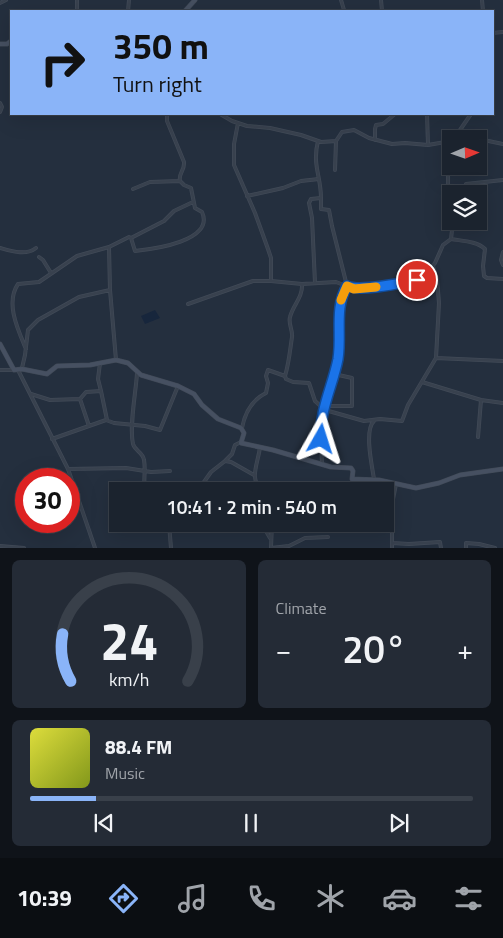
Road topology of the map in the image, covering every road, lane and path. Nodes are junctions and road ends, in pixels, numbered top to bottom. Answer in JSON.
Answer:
{"nodes":[{"id":1,"x":6,"y":0,"type":"edge"},
{"id":2,"x":195,"y":0,"type":"edge"},
{"id":3,"x":0,"y":3,"type":"edge"},
{"id":4,"x":186,"y":10,"type":"edge"},
{"id":5,"x":0,"y":103,"type":"edge"},
{"id":6,"x":0,"y":112,"type":"edge"},
{"id":7,"x":166,"y":115,"type":"edge"},
{"id":8,"x":222,"y":115,"type":"edge"},
{"id":9,"x":393,"y":115,"type":"edge"},
{"id":10,"x":426,"y":115,"type":"edge"},
{"id":11,"x":470,"y":115,"type":"edge"},
{"id":12,"x":238,"y":123,"type":"junction"},
{"id":13,"x":460,"y":130,"type":"edge"},
{"id":14,"x":375,"y":140,"type":"junction"},
{"id":15,"x":318,"y":141,"type":"junction"},
{"id":16,"x":336,"y":141,"type":"junction"},
{"id":17,"x":488,"y":141,"type":"edge"},
{"id":18,"x":442,"y":143,"type":"edge"},
{"id":19,"x":503,"y":144,"type":"edge"},
{"id":20,"x":428,"y":145,"type":"junction"},
{"id":21,"x":335,"y":170,"type":"dead end"},
{"id":22,"x":319,"y":179,"type":"junction"},
{"id":23,"x":503,"y":180,"type":"edge"},
{"id":24,"x":180,"y":181,"type":"junction"},
{"id":25,"x":466,"y":185,"type":"edge"},
{"id":26,"x":133,"y":189,"type":"dead end"},
{"id":27,"x":247,"y":196,"type":"junction"},
{"id":28,"x":321,"y":198,"type":"junction"},
{"id":29,"x":193,"y":202,"type":"junction"},
{"id":30,"x":452,"y":230,"type":"edge"},
{"id":31,"x":132,"y":238,"type":"junction"},
{"id":32,"x":451,"y":239,"type":"junction"},
{"id":33,"x":109,"y":247,"type":"junction"},
{"id":34,"x":0,"y":248,"type":"edge"},
{"id":35,"x":36,"y":248,"type":"dead end"},
{"id":36,"x":503,"y":252,"type":"edge"},
{"id":37,"x":39,"y":257,"type":"dead end"},
{"id":38,"x":503,"y":265,"type":"edge"},
{"id":39,"x":433,"y":266,"type":"junction"},
{"id":40,"x":51,"y":273,"type":"junction"},
{"id":41,"x":503,"y":279,"type":"edge"},
{"id":42,"x":271,"y":280,"type":"junction"},
{"id":43,"x":315,"y":283,"type":"junction"},
{"id":44,"x":302,"y":284,"type":"junction"},
{"id":45,"x":347,"y":286,"type":"junction"},
{"id":46,"x":110,"y":290,"type":"junction"},
{"id":47,"x":188,"y":304,"type":"dead end"},
{"id":48,"x":0,"y":344,"type":"edge"},
{"id":49,"x":26,"y":349,"type":"junction"},
{"id":50,"x":436,"y":358,"type":"junction"},
{"id":51,"x":116,"y":360,"type":"junction"},
{"id":52,"x":503,"y":361,"type":"edge"},
{"id":53,"x":100,"y":363,"type":"junction"},
{"id":54,"x":0,"y":370,"type":"edge"},
{"id":55,"x":18,"y":370,"type":"junction"},
{"id":56,"x":137,"y":373,"type":"junction"},
{"id":57,"x":334,"y":374,"type":"junction"},
{"id":58,"x":286,"y":376,"type":"junction"},
{"id":59,"x":422,"y":382,"type":"junction"},
{"id":60,"x":178,"y":386,"type":"junction"},
{"id":61,"x":101,"y":391,"type":"junction"},
{"id":62,"x":31,"y":394,"type":"junction"},
{"id":63,"x":80,"y":399,"type":"junction"},
{"id":64,"x":481,"y":400,"type":"junction"},
{"id":65,"x":503,"y":403,"type":"edge"},
{"id":66,"x":326,"y":406,"type":"junction"},
{"id":67,"x":325,"y":410,"type":"junction"},
{"id":68,"x":107,"y":420,"type":"junction"},
{"id":69,"x":375,"y":420,"type":"junction"},
{"id":70,"x":133,"y":425,"type":"junction"},
{"id":71,"x":89,"y":426,"type":"junction"},
{"id":72,"x":242,"y":429,"type":"junction"},
{"id":73,"x":478,"y":437,"type":"dead end"},
{"id":74,"x":52,"y":440,"type":"junction"},
{"id":75,"x":241,"y":442,"type":"junction"},
{"id":76,"x":260,"y":447,"type":"junction"},
{"id":77,"x":224,"y":462,"type":"junction"},
{"id":78,"x":322,"y":464,"type":"junction"},
{"id":79,"x":68,"y":468,"type":"edge"},
{"id":80,"x":80,"y":468,"type":"edge"},
{"id":81,"x":503,"y":469,"type":"edge"},
{"id":82,"x":144,"y":470,"type":"junction"},
{"id":83,"x":170,"y":471,"type":"dead end"},
{"id":84,"x":254,"y":475,"type":"junction"},
{"id":85,"x":364,"y":479,"type":"joint"},
{"id":86,"x":374,"y":480,"type":"junction"},
{"id":87,"x":145,"y":482,"type":"edge"},
{"id":88,"x":204,"y":482,"type":"edge"},
{"id":89,"x":256,"y":482,"type":"edge"},
{"id":90,"x":396,"y":484,"type":"junction"},
{"id":91,"x":80,"y":504,"type":"edge"},
{"id":92,"x":170,"y":532,"type":"edge"},
{"id":93,"x":266,"y":532,"type":"edge"},
{"id":94,"x":272,"y":532,"type":"edge"},
{"id":95,"x":328,"y":537,"type":"dead end"},
{"id":96,"x":271,"y":540,"type":"junction"},
{"id":97,"x":392,"y":543,"type":"junction"},
{"id":98,"x":409,"y":544,"type":"junction"},
{"id":99,"x":0,"y":546,"type":"edge"},
{"id":100,"x":295,"y":546,"type":"edge"},
{"id":101,"x":24,"y":548,"type":"edge"},
{"id":102,"x":95,"y":548,"type":"edge"},
{"id":103,"x":171,"y":548,"type":"edge"},
{"id":104,"x":271,"y":548,"type":"edge"},
{"id":105,"x":392,"y":548,"type":"edge"},
{"id":106,"x":409,"y":548,"type":"edge"},
{"id":107,"x":442,"y":548,"type":"edge"},
{"id":108,"x":466,"y":548,"type":"edge"},
{"id":109,"x":495,"y":548,"type":"edge"}],
"edges":[{"from":1,"to":3,"type":"street"},
{"from":2,"to":4,"type":"main road"},
{"from":5,"to":6,"type":"street"},
{"from":7,"to":24,"type":"street"},
{"from":8,"to":12,"type":"street"},
{"from":9,"to":14,"type":"street"},
{"from":10,"to":20,"type":"street"},
{"from":11,"to":13,"type":"street"},
{"from":12,"to":15,"type":"street"},
{"from":12,"to":27,"type":"street"},
{"from":14,"to":16,"type":"street"},
{"from":14,"to":20,"type":"street"},
{"from":15,"to":16,"type":"street"},
{"from":15,"to":22,"type":"street"},
{"from":16,"to":21,"type":"street"},
{"from":17,"to":19,"type":"street"},
{"from":18,"to":20,"type":"street"},
{"from":22,"to":27,"type":"street"},
{"from":22,"to":28,"type":"street"},
{"from":23,"to":25,"type":"street"},
{"from":24,"to":26,"type":"street"},
{"from":24,"to":29,"type":"street"},
{"from":27,"to":42,"type":"street"},
{"from":28,"to":43,"type":"street"},
{"from":28,"to":45,"type":"street"},
{"from":29,"to":31,"type":"street"},
{"from":29,"to":31,"type":"street"},
{"from":30,"to":32,"type":"street"},
{"from":31,"to":33,"type":"street"},
{"from":32,"to":39,"type":"street"},
{"from":32,"to":41,"type":"street"},
{"from":33,"to":40,"type":"street"},
{"from":33,"to":46,"type":"street"},
{"from":34,"to":35,"type":"street"},
{"from":36,"to":38,"type":"street"},
{"from":37,"to":40,"type":"street"},
{"from":39,"to":45,"type":"street"},
{"from":39,"to":50,"type":"street"},
{"from":40,"to":49,"type":"street"},
{"from":42,"to":44,"type":"street"},
{"from":42,"to":47,"type":"street"},
{"from":43,"to":44,"type":"street"},
{"from":43,"to":45,"type":"street"},
{"from":44,"to":58,"type":"street"},
{"from":45,"to":57,"type":"street"},
{"from":46,"to":49,"type":"street"},
{"from":46,"to":51,"type":"street"},
{"from":48,"to":55,"type":"main road"},
{"from":49,"to":55,"type":"street"},
{"from":50,"to":52,"type":"street"},
{"from":50,"to":59,"type":"street"},
{"from":51,"to":53,"type":"main road"},
{"from":51,"to":56,"type":"main road"},
{"from":53,"to":55,"type":"main road"},
{"from":53,"to":61,"type":"street"},
{"from":54,"to":55,"type":"street"},
{"from":55,"to":62,"type":"street"},
{"from":56,"to":60,"type":"main road"},
{"from":56,"to":70,"type":"street"},
{"from":57,"to":66,"type":"street"},
{"from":57,"to":66,"type":"street"},
{"from":58,"to":67,"type":"street"},
{"from":58,"to":72,"type":"street"},
{"from":59,"to":64,"type":"street"},
{"from":59,"to":69,"type":"street"},
{"from":60,"to":70,"type":"street"},
{"from":60,"to":72,"type":"main road"},
{"from":61,"to":63,"type":"street"},
{"from":61,"to":68,"type":"street"},
{"from":62,"to":63,"type":"street"},
{"from":62,"to":74,"type":"street"},
{"from":63,"to":71,"type":"street"},
{"from":64,"to":65,"type":"street"},
{"from":64,"to":73,"type":"street"},
{"from":66,"to":67,"type":"street"},
{"from":67,"to":69,"type":"street"},
{"from":67,"to":78,"type":"street"},
{"from":68,"to":70,"type":"street"},
{"from":68,"to":71,"type":"street"},
{"from":69,"to":86,"type":"street"},
{"from":70,"to":82,"type":"street"},
{"from":71,"to":74,"type":"street"},
{"from":72,"to":75,"type":"main road"},
{"from":74,"to":79,"type":"street"},
{"from":75,"to":76,"type":"main road"},
{"from":75,"to":77,"type":"street"},
{"from":76,"to":78,"type":"main road"},
{"from":76,"to":84,"type":"street"},
{"from":77,"to":84,"type":"street"},
{"from":77,"to":88,"type":"street"},
{"from":78,"to":85,"type":"main road"},
{"from":80,"to":82,"type":"street"},
{"from":81,"to":90,"type":"main road"},
{"from":82,"to":83,"type":"street"},
{"from":82,"to":87,"type":"street"},
{"from":84,"to":89,"type":"street"},
{"from":85,"to":86,"type":"main road"},
{"from":86,"to":90,"type":"main road"},
{"from":90,"to":97,"type":"street"},
{"from":91,"to":102,"type":"street"},
{"from":92,"to":103,"type":"street"},
{"from":93,"to":96,"type":"street"},
{"from":94,"to":96,"type":"street"},
{"from":95,"to":100,"type":"street"},
{"from":96,"to":104,"type":"street"},
{"from":97,"to":98,"type":"street"},
{"from":97,"to":105,"type":"street"},
{"from":98,"to":106,"type":"street"},
{"from":98,"to":107,"type":"street"},
{"from":99,"to":101,"type":"street"},
{"from":100,"to":104,"type":"street"},
{"from":108,"to":109,"type":"street"}]}
